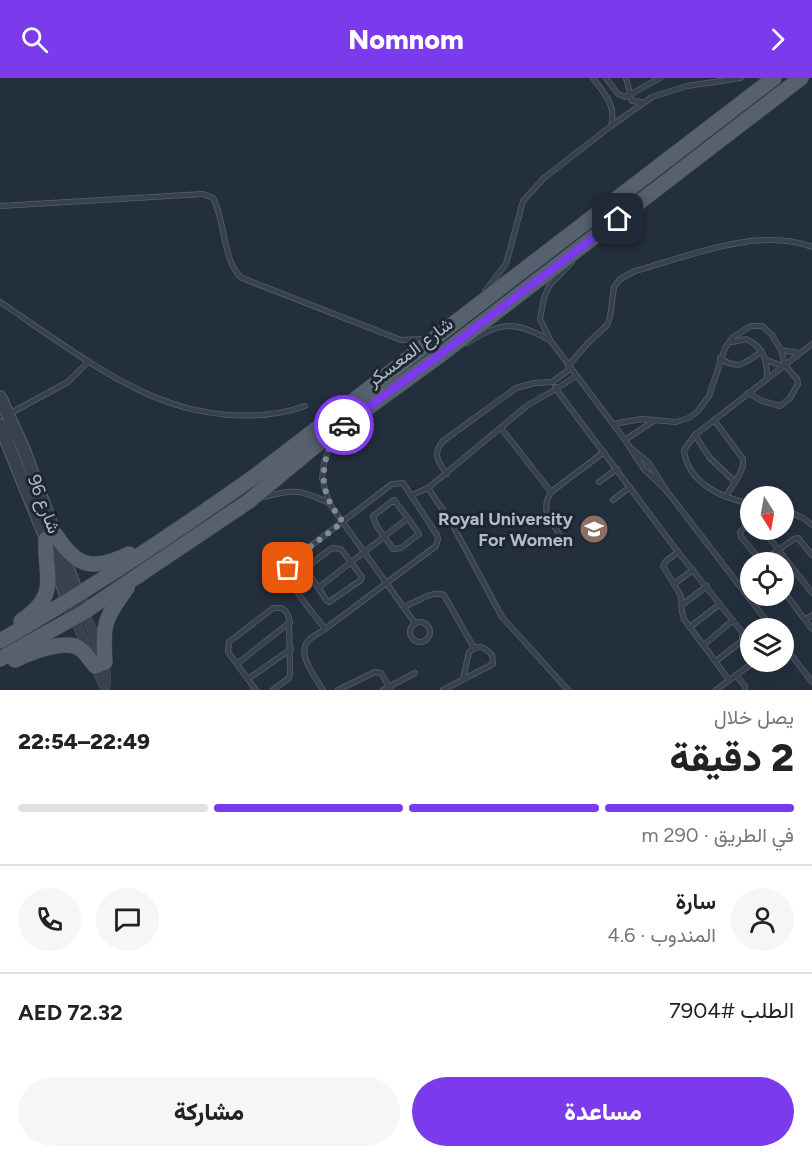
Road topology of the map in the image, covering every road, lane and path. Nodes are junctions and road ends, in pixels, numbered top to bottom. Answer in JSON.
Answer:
{"nodes":[{"id":1,"x":593,"y":78,"type":"edge"},
{"id":2,"x":606,"y":78,"type":"edge"},
{"id":3,"x":626,"y":78,"type":"edge"},
{"id":4,"x":660,"y":78,"type":"edge"},
{"id":5,"x":741,"y":78,"type":"edge"},
{"id":6,"x":774,"y":78,"type":"edge"},
{"id":7,"x":801,"y":78,"type":"edge"},
{"id":8,"x":630,"y":96,"type":"junction"},
{"id":9,"x":642,"y":102,"type":"junction"},
{"id":10,"x":611,"y":126,"type":"junction"},
{"id":11,"x":0,"y":206,"type":"edge"},
{"id":12,"x":618,"y":219,"type":"junction"},
{"id":13,"x":812,"y":247,"type":"edge"},
{"id":14,"x":0,"y":302,"type":"edge"},
{"id":15,"x":454,"y":323,"type":"junction"},
{"id":16,"x":435,"y":338,"type":"junction"},
{"id":17,"x":550,"y":339,"type":"junction"},
{"id":18,"x":730,"y":343,"type":"junction"},
{"id":19,"x":812,"y":344,"type":"edge"},
{"id":20,"x":781,"y":350,"type":"junction"},
{"id":21,"x":761,"y":352,"type":"junction"},
{"id":22,"x":799,"y":353,"type":"junction"},
{"id":23,"x":438,"y":356,"type":"junction"},
{"id":24,"x":720,"y":358,"type":"junction"},
{"id":25,"x":767,"y":360,"type":"junction"},
{"id":26,"x":89,"y":362,"type":"junction"},
{"id":27,"x":784,"y":365,"type":"junction"},
{"id":28,"x":569,"y":368,"type":"junction"},
{"id":29,"x":576,"y":376,"type":"junction"},
{"id":30,"x":767,"y":377,"type":"junction"},
{"id":31,"x":552,"y":382,"type":"junction"},
{"id":32,"x":556,"y":388,"type":"junction"},
{"id":33,"x":748,"y":393,"type":"junction"},
{"id":34,"x":0,"y":397,"type":"edge"},
{"id":35,"x":304,"y":406,"type":"dead end"},
{"id":36,"x":9,"y":414,"type":"junction"},
{"id":37,"x":655,"y":420,"type":"junction"},
{"id":38,"x":714,"y":420,"type":"junction"},
{"id":39,"x":613,"y":424,"type":"junction"},
{"id":40,"x":0,"y":425,"type":"edge"},
{"id":41,"x":501,"y":428,"type":"junction"},
{"id":42,"x":334,"y":432,"type":"junction"},
{"id":43,"x":695,"y":435,"type":"junction"},
{"id":44,"x":625,"y":441,"type":"junction"},
{"id":45,"x":604,"y":453,"type":"junction"},
{"id":46,"x":617,"y":469,"type":"junction"},
{"id":47,"x":447,"y":474,"type":"junction"},
{"id":48,"x":734,"y":481,"type":"junction"},
{"id":49,"x":599,"y":482,"type":"dead end"},
{"id":50,"x":630,"y":487,"type":"junction"},
{"id":51,"x":428,"y":488,"type":"junction"},
{"id":52,"x":551,"y":492,"type":"junction"},
{"id":53,"x":412,"y":495,"type":"junction"},
{"id":54,"x":726,"y":497,"type":"junction"},
{"id":55,"x":613,"y":500,"type":"dead end"},
{"id":56,"x":740,"y":500,"type":"edge"},
{"id":57,"x":249,"y":501,"type":"junction"},
{"id":58,"x":329,"y":503,"type":"junction"},
{"id":59,"x":794,"y":514,"type":"edge"},
{"id":60,"x":408,"y":518,"type":"junction"},
{"id":61,"x":343,"y":522,"type":"junction"},
{"id":62,"x":812,"y":525,"type":"edge"},
{"id":63,"x":175,"y":533,"type":"junction"},
{"id":64,"x":384,"y":535,"type":"junction"},
{"id":65,"x":51,"y":537,"type":"junction"},
{"id":66,"x":563,"y":539,"type":"dead end"},
{"id":67,"x":744,"y":540,"type":"edge"},
{"id":68,"x":771,"y":540,"type":"edge"},
{"id":69,"x":779,"y":549,"type":"junction"},
{"id":70,"x":363,"y":552,"type":"junction"},
{"id":71,"x":678,"y":552,"type":"junction"},
{"id":72,"x":754,"y":552,"type":"edge"},
{"id":73,"x":775,"y":552,"type":"edge"},
{"id":74,"x":812,"y":555,"type":"edge"},
{"id":75,"x":351,"y":561,"type":"junction"},
{"id":76,"x":693,"y":570,"type":"junction"},
{"id":77,"x":135,"y":579,"type":"junction"},
{"id":78,"x":386,"y":583,"type":"junction"},
{"id":79,"x":674,"y":584,"type":"junction"},
{"id":80,"x":706,"y":586,"type":"junction"},
{"id":81,"x":318,"y":588,"type":"junction"},
{"id":82,"x":812,"y":593,"type":"edge"},
{"id":83,"x":73,"y":599,"type":"junction"},
{"id":84,"x":683,"y":604,"type":"junction"},
{"id":85,"x":720,"y":604,"type":"junction"},
{"id":86,"x":794,"y":605,"type":"edge"},
{"id":87,"x":404,"y":607,"type":"junction"},
{"id":88,"x":79,"y":615,"type":"junction"},
{"id":89,"x":812,"y":615,"type":"edge"},
{"id":90,"x":764,"y":618,"type":"edge"},
{"id":91,"x":733,"y":620,"type":"junction"},
{"id":92,"x":805,"y":620,"type":"junction"},
{"id":93,"x":290,"y":622,"type":"junction"},
{"id":94,"x":414,"y":623,"type":"junction"},
{"id":95,"x":690,"y":627,"type":"junction"},
{"id":96,"x":325,"y":629,"type":"junction"},
{"id":97,"x":812,"y":629,"type":"edge"},
{"id":98,"x":0,"y":634,"type":"edge"},
{"id":99,"x":0,"y":641,"type":"edge"},
{"id":100,"x":704,"y":645,"type":"junction"},
{"id":101,"x":474,"y":648,"type":"junction"},
{"id":102,"x":291,"y":649,"type":"junction"},
{"id":103,"x":794,"y":658,"type":"edge"},
{"id":104,"x":0,"y":659,"type":"edge"},
{"id":105,"x":716,"y":661,"type":"junction"},
{"id":106,"x":100,"y":664,"type":"junction"},
{"id":107,"x":237,"y":664,"type":"junction"},
{"id":108,"x":0,"y":667,"type":"edge"},
{"id":109,"x":740,"y":672,"type":"edge"},
{"id":110,"x":415,"y":673,"type":"dead end"},
{"id":111,"x":736,"y":675,"type":"junction"},
{"id":112,"x":248,"y":679,"type":"junction"},
{"id":113,"x":463,"y":679,"type":"junction"},
{"id":114,"x":729,"y":680,"type":"junction"},
{"id":115,"x":812,"y":682,"type":"edge"},
{"id":116,"x":390,"y":688,"type":"edge"},
{"id":117,"x":105,"y":689,"type":"edge"},
{"id":118,"x":255,"y":690,"type":"edge"},
{"id":119,"x":273,"y":690,"type":"edge"},
{"id":120,"x":323,"y":690,"type":"edge"},
{"id":121,"x":338,"y":690,"type":"edge"},
{"id":122,"x":383,"y":690,"type":"edge"},
{"id":123,"x":443,"y":690,"type":"edge"},
{"id":124,"x":568,"y":690,"type":"edge"},
{"id":125,"x":716,"y":690,"type":"edge"},
{"id":126,"x":745,"y":690,"type":"edge"}],
"edges":[{"from":1,"to":10,"type":"lane"},
{"from":2,"to":8,"type":"lane"},
{"from":3,"to":8,"type":"lane"},
{"from":4,"to":8,"type":"lane"},
{"from":5,"to":9,"type":"lane"},
{"from":6,"to":15,"type":"main road","name":"شارع المعسكر"},
{"from":7,"to":12,"type":"main road","name":"شارع المعسكر"},
{"from":8,"to":9,"type":"lane"},
{"from":9,"to":10,"type":"lane"},
{"from":10,"to":15,"type":"lane"},
{"from":11,"to":16,"type":"lane"},
{"from":12,"to":17,"type":"lane"},
{"from":12,"to":23,"type":"main road","name":"شارع المعسكر"},
{"from":13,"to":28,"type":"lane"},
{"from":14,"to":26,"type":"lane"},
{"from":15,"to":16,"type":"main road","name":"شارع المعسكر"},
{"from":16,"to":63,"type":"main road","name":"شارع المعسكر"},
{"from":17,"to":23,"type":"lane"},
{"from":17,"to":28,"type":"lane"},
{"from":18,"to":20,"type":"lane"},
{"from":18,"to":21,"type":"lane"},
{"from":18,"to":24,"type":"lane"},
{"from":19,"to":22,"type":"lane"},
{"from":20,"to":22,"type":"lane"},
{"from":20,"to":27,"type":"lane"},
{"from":21,"to":24,"type":"lane"},
{"from":21,"to":25,"type":"lane"},
{"from":22,"to":27,"type":"lane"},
{"from":23,"to":42,"type":"main road","name":"شارع المعسكر"},
{"from":24,"to":37,"type":"lane"},
{"from":25,"to":27,"type":"lane"},
{"from":25,"to":30,"type":"lane"},
{"from":26,"to":35,"type":"lane"},
{"from":26,"to":36,"type":"lane"},
{"from":27,"to":30,"type":"lane"},
{"from":27,"to":33,"type":"lane"},
{"from":28,"to":29,"type":"lane"},
{"from":28,"to":31,"type":"lane"},
{"from":29,"to":32,"type":"lane"},
{"from":29,"to":39,"type":"lane"},
{"from":30,"to":33,"type":"lane"},
{"from":31,"to":32,"type":"lane"},
{"from":31,"to":47,"type":"lane"},
{"from":32,"to":41,"type":"lane"},
{"from":32,"to":45,"type":"lane"},
{"from":33,"to":38,"type":"lane"},
{"from":34,"to":36,"type":"street","name":"شارع 96"},
{"from":36,"to":65,"type":"street","name":"شارع 96"},
{"from":37,"to":39,"type":"lane"},
{"from":37,"to":44,"type":"lane"},
{"from":38,"to":43,"type":"lane"},
{"from":38,"to":48,"type":"lane"},
{"from":39,"to":44,"type":"lane"},
{"from":40,"to":65,"type":"street","name":"شارع 96"},
{"from":41,"to":47,"type":"lane"},
{"from":41,"to":52,"type":"lane"},
{"from":42,"to":57,"type":"main road","name":"شارع المعسكر"},
{"from":42,"to":58,"type":"lane"},
{"from":43,"to":48,"type":"lane"},
{"from":43,"to":54,"type":"lane"},
{"from":44,"to":90,"type":"lane"},
{"from":45,"to":46,"type":"lane"},
{"from":45,"to":52,"type":"lane"},
{"from":46,"to":49,"type":"lane"},
{"from":46,"to":50,"type":"lane"},
{"from":47,"to":51,"type":"lane"},
{"from":48,"to":54,"type":"lane"},
{"from":50,"to":55,"type":"lane"},
{"from":50,"to":71,"type":"lane"},
{"from":51,"to":53,"type":"lane"},
{"from":51,"to":124,"type":"lane"},
{"from":52,"to":66,"type":"lane"},
{"from":53,"to":61,"type":"lane"},
{"from":53,"to":78,"type":"lane"},
{"from":54,"to":56,"type":"lane"},
{"from":57,"to":58,"type":"lane"},
{"from":57,"to":77,"type":"main road","name":"شارع المعسكر"},
{"from":58,"to":61,"type":"lane"},
{"from":59,"to":62,"type":"lane"},
{"from":60,"to":64,"type":"lane"},
{"from":60,"to":64,"type":"lane"},
{"from":60,"to":64,"type":"lane"},
{"from":61,"to":70,"type":"lane"},
{"from":61,"to":96,"type":"lane"},
{"from":63,"to":65,"type":"main road"},
{"from":63,"to":83,"type":"main road","name":"شارع المعسكر"},
{"from":64,"to":70,"type":"lane"},
{"from":65,"to":83,"type":"street","name":"شارع 96"},
{"from":65,"to":98,"type":"main road"},
{"from":67,"to":72,"type":"lane"},
{"from":68,"to":69,"type":"lane"},
{"from":69,"to":73,"type":"lane"},
{"from":69,"to":74,"type":"lane"},
{"from":69,"to":82,"type":"lane"},
{"from":70,"to":75,"type":"lane"},
{"from":70,"to":78,"type":"lane"},
{"from":71,"to":76,"type":"lane"},
{"from":71,"to":79,"type":"lane"},
{"from":75,"to":81,"type":"lane"},
{"from":75,"to":81,"type":"lane"},
{"from":75,"to":81,"type":"lane"},
{"from":76,"to":79,"type":"lane"},
{"from":76,"to":80,"type":"lane"},
{"from":77,"to":88,"type":"main road","name":"شارع المعسكر"},
{"from":77,"to":106,"type":"main road"},
{"from":78,"to":87,"type":"lane"},
{"from":78,"to":96,"type":"lane"},
{"from":79,"to":84,"type":"lane"},
{"from":80,"to":84,"type":"lane"},
{"from":80,"to":85,"type":"lane"},
{"from":83,"to":88,"type":"street","name":"شارع 96"},
{"from":83,"to":99,"type":"main road","name":"شارع المعسكر"},
{"from":84,"to":95,"type":"lane"},
{"from":85,"to":91,"type":"lane"},
{"from":85,"to":95,"type":"lane"},
{"from":86,"to":92,"type":"lane"},
{"from":87,"to":94,"type":"lane"},
{"from":87,"to":101,"type":"lane"},
{"from":88,"to":104,"type":"main road","name":"شارع المعسكر"},
{"from":88,"to":106,"type":"street"},
{"from":89,"to":92,"type":"lane"},
{"from":91,"to":100,"type":"lane"},
{"from":91,"to":105,"type":"lane"},
{"from":92,"to":97,"type":"lane"},
{"from":93,"to":102,"type":"lane"},
{"from":93,"to":107,"type":"lane"},
{"from":93,"to":107,"type":"lane"},
{"from":94,"to":94,"type":"lane"},
{"from":95,"to":100,"type":"lane"},
{"from":96,"to":120,"type":"lane"},
{"from":100,"to":105,"type":"lane"},
{"from":101,"to":113,"type":"lane"},
{"from":101,"to":113,"type":"lane"},
{"from":102,"to":112,"type":"lane"},
{"from":102,"to":119,"type":"lane"},
{"from":103,"to":115,"type":"lane"},
{"from":105,"to":114,"type":"lane"},
{"from":106,"to":108,"type":"main road"},
{"from":106,"to":117,"type":"street"},
{"from":107,"to":112,"type":"lane"},
{"from":109,"to":111,"type":"lane"},
{"from":110,"to":116,"type":"lane"},
{"from":111,"to":114,"type":"lane"},
{"from":111,"to":126,"type":"lane"},
{"from":112,"to":118,"type":"lane"},
{"from":113,"to":123,"type":"lane"},
{"from":114,"to":125,"type":"lane"},
{"from":116,"to":121,"type":"lane"},
{"from":116,"to":122,"type":"lane"}]}
